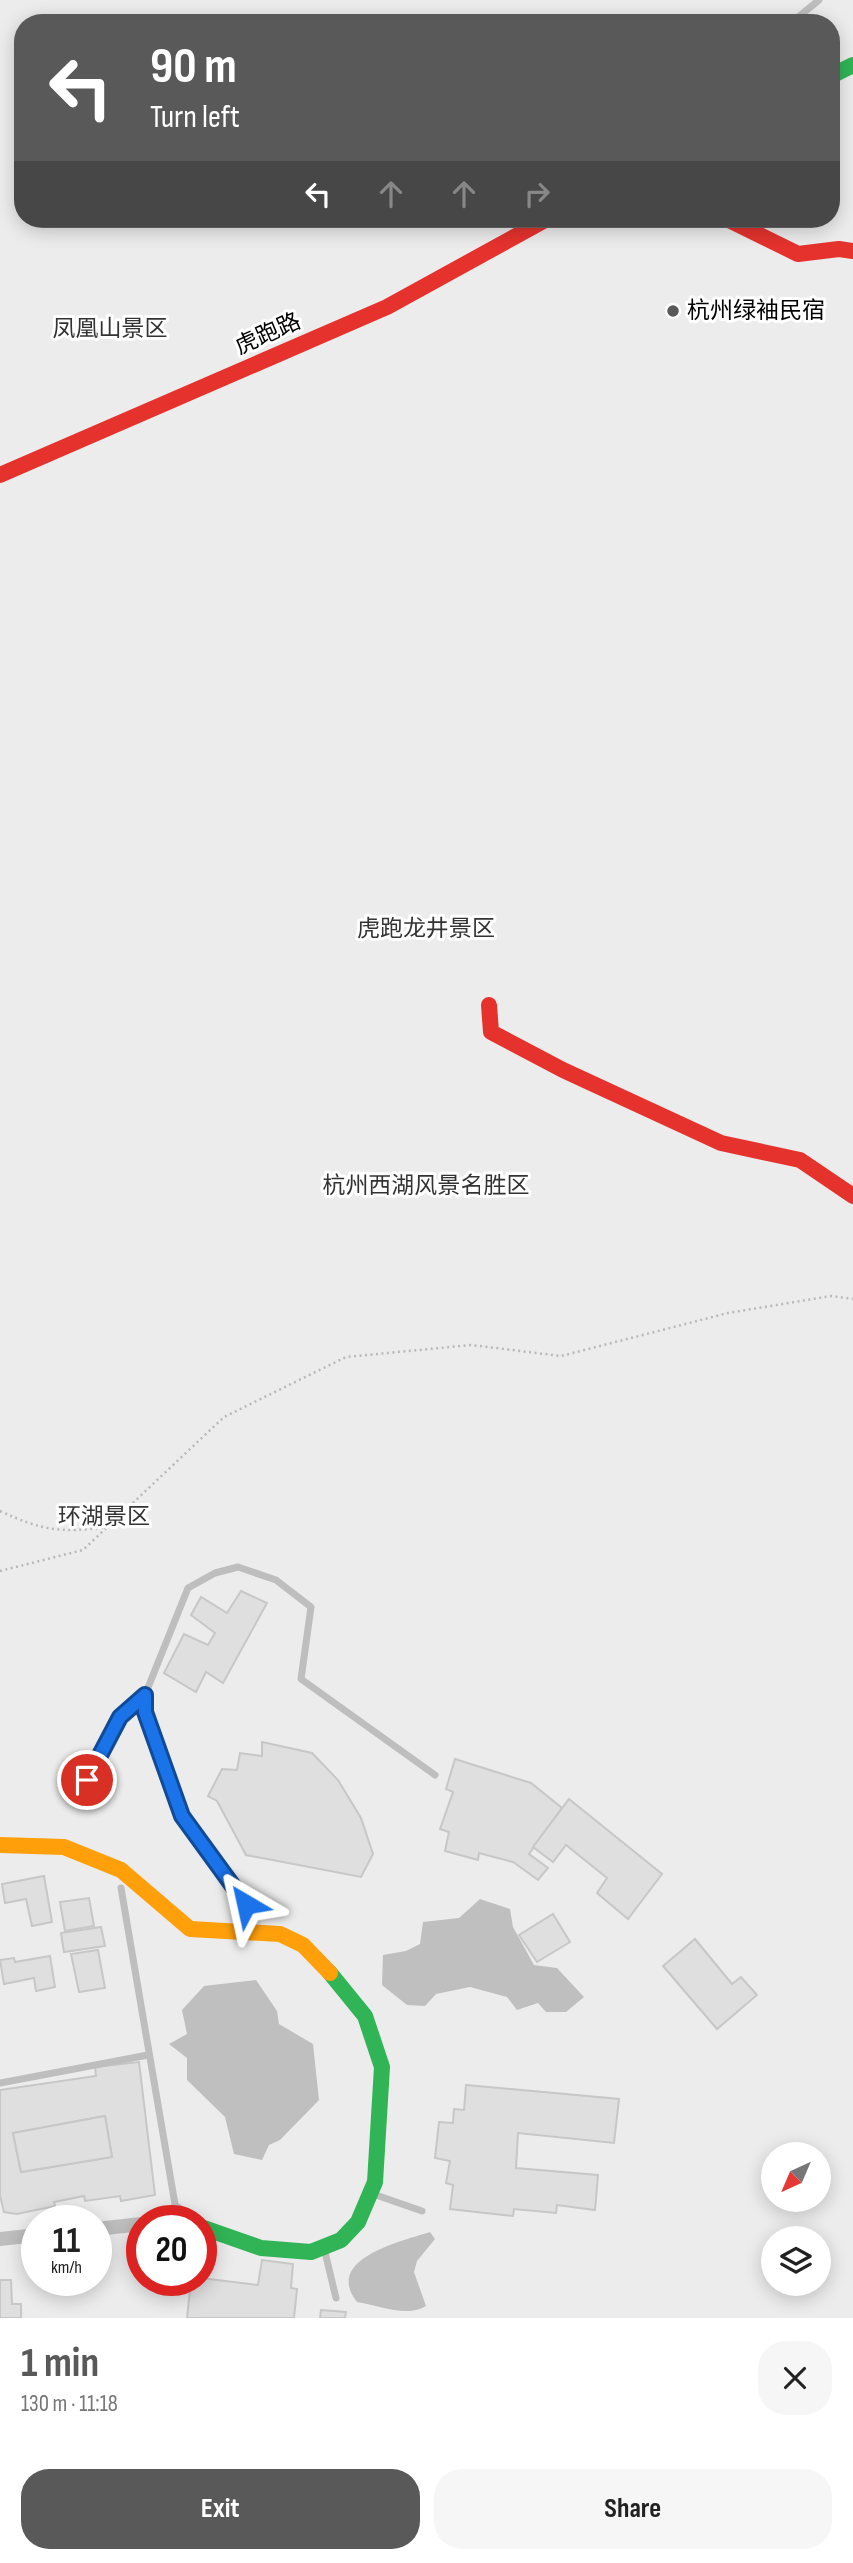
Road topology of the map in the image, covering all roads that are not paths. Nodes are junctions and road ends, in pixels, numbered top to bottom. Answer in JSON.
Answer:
{"nodes":[{"id":1,"x":819,"y":0,"type":"edge"},
{"id":2,"x":802,"y":14,"type":"edge"},
{"id":3,"x":531,"y":228,"type":"edge"},
{"id":4,"x":745,"y":228,"type":"edge"},
{"id":5,"x":853,"y":251,"type":"edge"},
{"id":6,"x":0,"y":475,"type":"edge"},
{"id":7,"x":489,"y":1005,"type":"dead end"},
{"id":8,"x":853,"y":1195,"type":"edge"},
{"id":9,"x":145,"y":1695,"type":"junction"},
{"id":10,"x":435,"y":1775,"type":"dead end"},
{"id":11,"x":76,"y":1802,"type":"dead end"},
{"id":12,"x":0,"y":1845,"type":"edge"},
{"id":13,"x":121,"y":1888,"type":"dead end"},
{"id":14,"x":252,"y":1932,"type":"junction"},
{"id":15,"x":148,"y":2055,"type":"junction"},
{"id":16,"x":0,"y":2083,"type":"edge"},
{"id":17,"x":370,"y":2193,"type":"junction"},
{"id":18,"x":175,"y":2205,"type":"edge"},
{"id":19,"x":422,"y":2211,"type":"dead end"},
{"id":20,"x":217,"y":2233,"type":"edge"},
{"id":21,"x":21,"y":2237,"type":"edge"},
{"id":22,"x":0,"y":2239,"type":"edge"},
{"id":23,"x":323,"y":2247,"type":"junction"},
{"id":24,"x":336,"y":2298,"type":"dead end"}],
"edges":[{"from":1,"to":2,"type":"lane"},
{"from":3,"to":6,"type":"street","name":"虎跑路"},
{"from":4,"to":5,"type":"street"},
{"from":7,"to":8,"type":"street"},
{"from":9,"to":10,"type":"lane"},
{"from":9,"to":11,"type":"lane"},
{"from":9,"to":14,"type":"lane"},
{"from":12,"to":14,"type":"street"},
{"from":13,"to":15,"type":"lane"},
{"from":14,"to":17,"type":"street"},
{"from":15,"to":16,"type":"lane"},
{"from":15,"to":18,"type":"lane"},
{"from":17,"to":19,"type":"lane"},
{"from":17,"to":23,"type":"street"},
{"from":20,"to":23,"type":"street"},
{"from":21,"to":22,"type":"street"},
{"from":23,"to":24,"type":"lane"}]}
